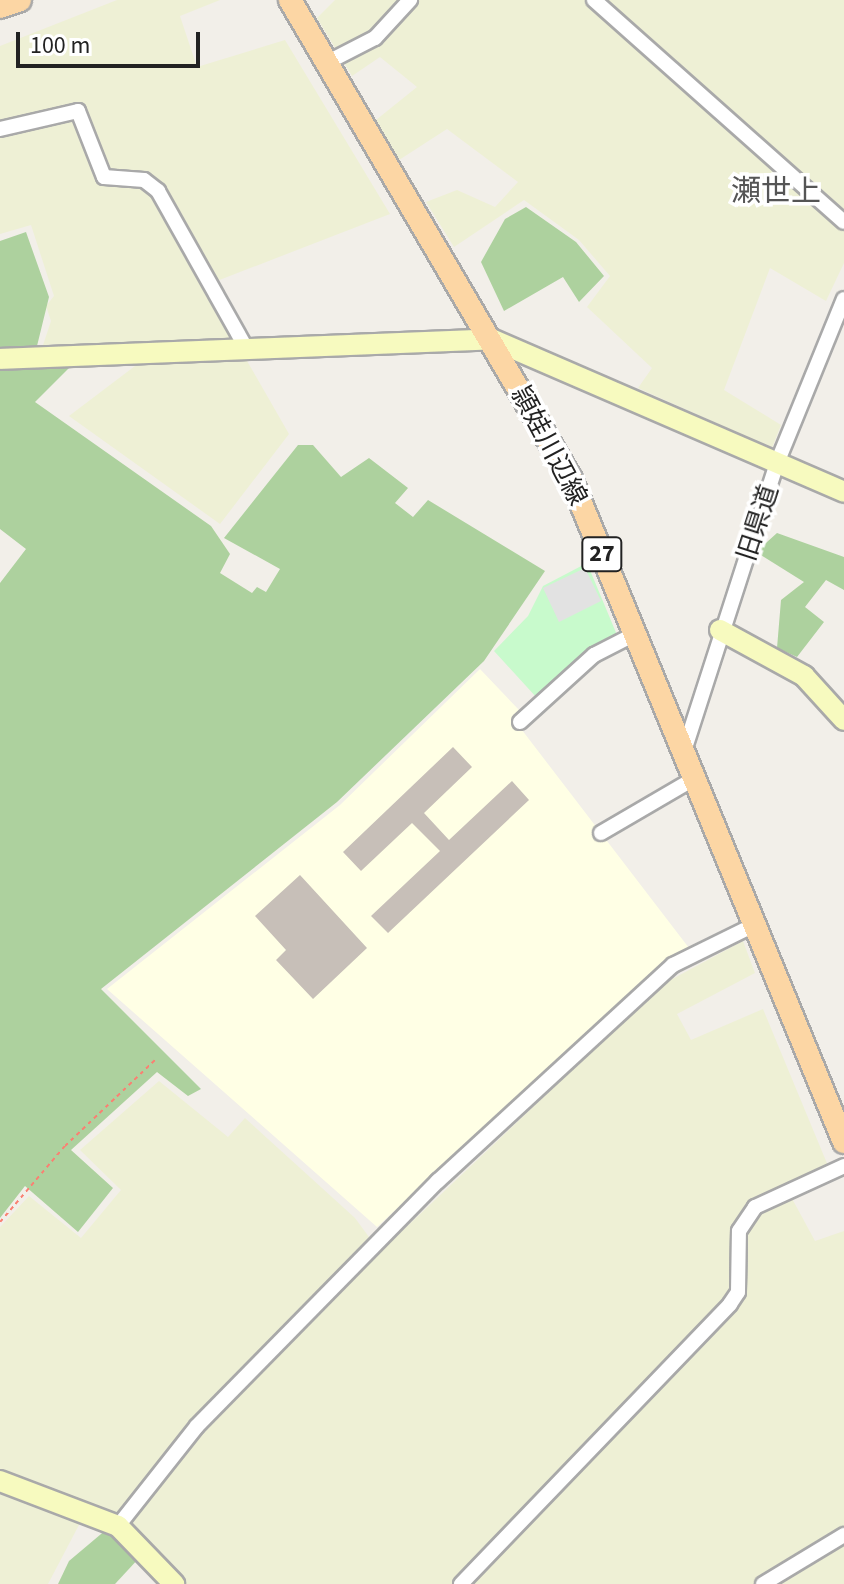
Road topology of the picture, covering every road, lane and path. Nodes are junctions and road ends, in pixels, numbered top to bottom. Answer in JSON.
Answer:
{"nodes":[{"id":1,"x":20,"y":0,"type":"edge"},
{"id":2,"x":290,"y":0,"type":"edge"},
{"id":3,"x":410,"y":0,"type":"edge"},
{"id":4,"x":594,"y":0,"type":"edge"},
{"id":5,"x":0,"y":7,"type":"edge"},
{"id":6,"x":328,"y":62,"type":"junction"},
{"id":7,"x":0,"y":129,"type":"edge"},
{"id":8,"x":844,"y":222,"type":"edge"},
{"id":9,"x":844,"y":299,"type":"edge"},
{"id":10,"x":839,"y":320,"type":"edge"},
{"id":11,"x":491,"y":339,"type":"junction"},
{"id":12,"x":245,"y":346,"type":"junction"},
{"id":13,"x":0,"y":359,"type":"edge"},
{"id":14,"x":777,"y":463,"type":"junction"},
{"id":15,"x":844,"y":492,"type":"edge"},
{"id":16,"x":720,"y":630,"type":"junction"},
{"id":17,"x":635,"y":634,"type":"junction"},
{"id":18,"x":844,"y":720,"type":"edge"},
{"id":19,"x":520,"y":722,"type":"dead end"},
{"id":20,"x":684,"y":751,"type":"junction"},
{"id":21,"x":695,"y":778,"type":"junction"},
{"id":22,"x":601,"y":833,"type":"dead end"},
{"id":23,"x":756,"y":924,"type":"junction"},
{"id":24,"x":157,"y":1058,"type":"dead end"},
{"id":25,"x":844,"y":1142,"type":"edge"},
{"id":26,"x":844,"y":1166,"type":"edge"},
{"id":27,"x":0,"y":1222,"type":"edge"},
{"id":28,"x":0,"y":1481,"type":"edge"},
{"id":29,"x":118,"y":1526,"type":"junction"},
{"id":30,"x":844,"y":1535,"type":"edge"},
{"id":31,"x":174,"y":1584,"type":"edge"},
{"id":32,"x":461,"y":1584,"type":"edge"},
{"id":33,"x":763,"y":1584,"type":"edge"}],
"edges":[{"from":1,"to":5,"type":"main road"},
{"from":2,"to":6,"type":"main road","name":"頴娃川辺線","number":"27"},
{"from":3,"to":6,"type":"street"},
{"from":4,"to":8,"type":"street"},
{"from":6,"to":11,"type":"main road","name":"頴娃川辺線","number":"27"},
{"from":7,"to":12,"type":"street"},
{"from":9,"to":10,"type":"street","name":"旧県道"},
{"from":10,"to":14,"type":"street","name":"旧県道"},
{"from":11,"to":12,"type":"street"},
{"from":11,"to":14,"type":"street"},
{"from":11,"to":17,"type":"main road","name":"頴娃川辺線","number":"27"},
{"from":12,"to":13,"type":"street"},
{"from":14,"to":15,"type":"street"},
{"from":14,"to":16,"type":"street","name":"旧県道"},
{"from":16,"to":18,"type":"street"},
{"from":16,"to":20,"type":"street","name":"旧県道"},
{"from":17,"to":19,"type":"street"},
{"from":17,"to":20,"type":"main road","name":"頴娃川辺線","number":"27"},
{"from":20,"to":21,"type":"main road","name":"頴娃川辺線","number":"27"},
{"from":21,"to":22,"type":"street"},
{"from":21,"to":23,"type":"main road","name":"頴娃川辺線","number":"27"},
{"from":23,"to":25,"type":"main road","name":"頴娃川辺線","number":"27"},
{"from":23,"to":29,"type":"street"},
{"from":24,"to":27,"type":"path"},
{"from":26,"to":32,"type":"street"},
{"from":28,"to":29,"type":"street"},
{"from":29,"to":31,"type":"street"},
{"from":30,"to":33,"type":"street"}]}
